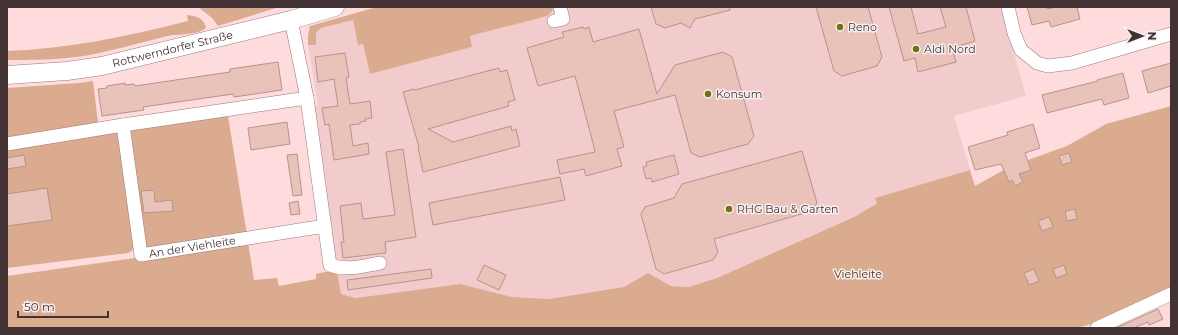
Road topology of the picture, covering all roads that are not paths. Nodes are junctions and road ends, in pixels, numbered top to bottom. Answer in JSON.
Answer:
{"nodes":[{"id":1,"x":335,"y":7,"type":"edge"},
{"id":2,"x":560,"y":7,"type":"edge"},
{"id":3,"x":1008,"y":7,"type":"edge"},
{"id":4,"x":291,"y":20,"type":"junction"},
{"id":5,"x":554,"y":21,"type":"dead end"},
{"id":6,"x":1171,"y":34,"type":"edge"},
{"id":7,"x":7,"y":75,"type":"edge"},
{"id":8,"x":307,"y":98,"type":"junction"},
{"id":9,"x":123,"y":125,"type":"junction"},
{"id":10,"x":7,"y":144,"type":"edge"},
{"id":11,"x":325,"y":226,"type":"junction"},
{"id":12,"x":380,"y":262,"type":"dead end"},
{"id":13,"x":1171,"y":294,"type":"edge"},
{"id":14,"x":1097,"y":328,"type":"edge"}],
"edges":[{"from":1,"to":4,"type":"main road","name":"Rottwerndorfer Straße"},
{"from":2,"to":5,"type":"street"},
{"from":3,"to":6,"type":"street"},
{"from":4,"to":7,"type":"main road","name":"Rottwerndorfer Straße"},
{"from":4,"to":8,"type":"street"},
{"from":8,"to":9,"type":"street"},
{"from":8,"to":11,"type":"street"},
{"from":9,"to":10,"type":"street"},
{"from":9,"to":11,"type":"street","name":"An der Viehleite"},
{"from":11,"to":12,"type":"street"},
{"from":13,"to":14,"type":"street"}]}
